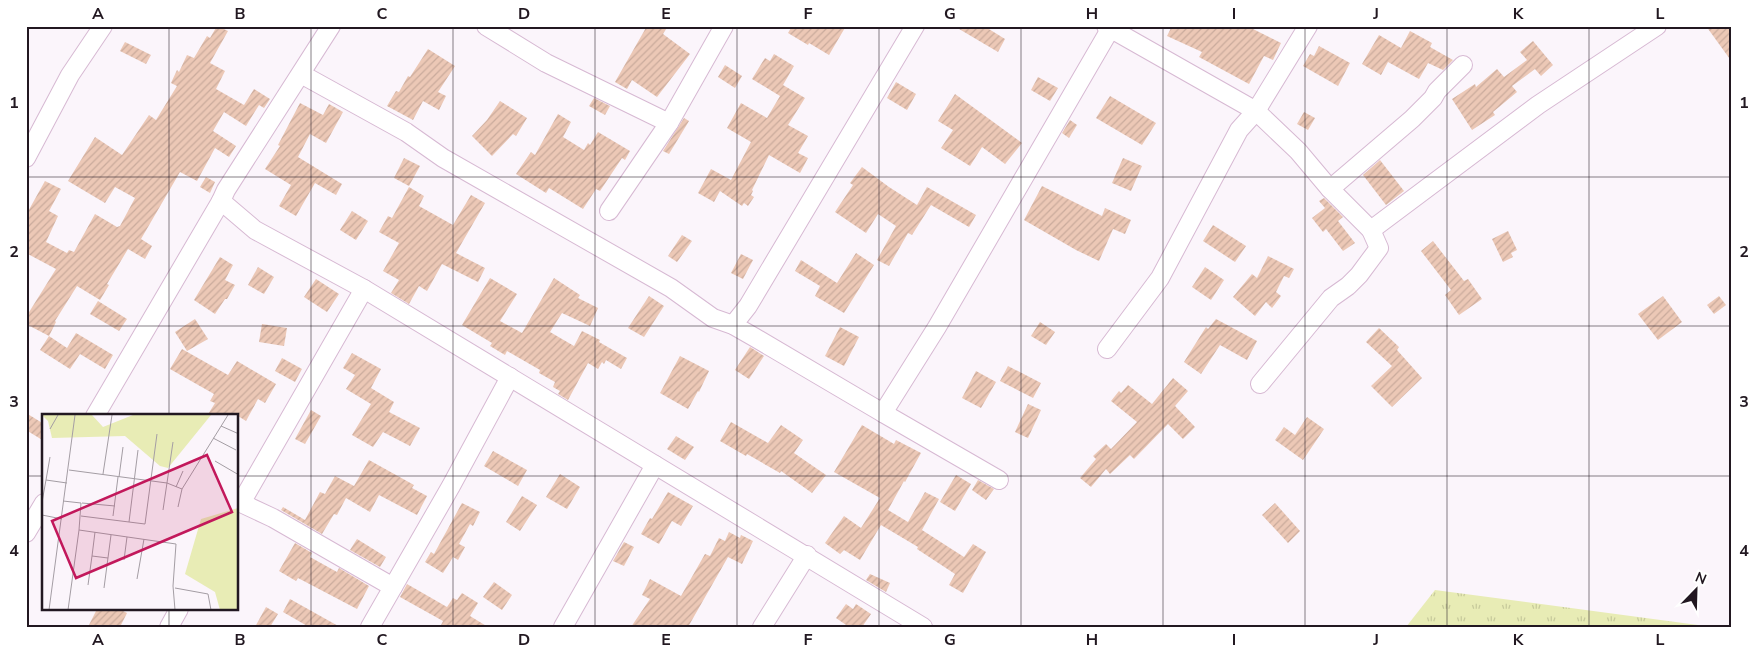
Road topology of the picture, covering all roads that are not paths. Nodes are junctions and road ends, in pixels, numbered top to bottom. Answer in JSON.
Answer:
{"nodes":[{"id":1,"x":331,"y":26,"type":"edge"},
{"id":2,"x":486,"y":26,"type":"edge"},
{"id":3,"x":724,"y":26,"type":"edge"},
{"id":4,"x":915,"y":26,"type":"edge"},
{"id":5,"x":1308,"y":26,"type":"edge"},
{"id":6,"x":1656,"y":26,"type":"edge"},
{"id":7,"x":102,"y":27,"type":"edge"},
{"id":8,"x":1110,"y":27,"type":"edge"},
{"id":9,"x":1464,"y":65,"type":"dead end"},
{"id":10,"x":301,"y":74,"type":"junction"},
{"id":11,"x":1256,"y":111,"type":"junction"},
{"id":12,"x":669,"y":123,"type":"junction"},
{"id":13,"x":26,"y":158,"type":"edge"},
{"id":14,"x":1330,"y":189,"type":"junction"},
{"id":15,"x":221,"y":201,"type":"junction"},
{"id":16,"x":609,"y":211,"type":"dead end"},
{"id":17,"x":1371,"y":230,"type":"junction"},
{"id":18,"x":364,"y":288,"type":"junction"},
{"id":19,"x":733,"y":325,"type":"junction"},
{"id":20,"x":1106,"y":349,"type":"dead end"},
{"id":21,"x":510,"y":377,"type":"junction"},
{"id":22,"x":1260,"y":384,"type":"dead end"},
{"id":23,"x":883,"y":413,"type":"junction"},
{"id":24,"x":96,"y":414,"type":"edge"},
{"id":25,"x":655,"y":465,"type":"junction"},
{"id":26,"x":999,"y":480,"type":"dead end"},
{"id":27,"x":42,"y":506,"type":"edge"},
{"id":28,"x":239,"y":506,"type":"edge"},
{"id":29,"x":26,"y":533,"type":"edge"},
{"id":30,"x":807,"y":555,"type":"junction"},
{"id":31,"x":393,"y":587,"type":"junction"},
{"id":32,"x":178,"y":610,"type":"edge"},
{"id":33,"x":169,"y":627,"type":"edge"},
{"id":34,"x":370,"y":627,"type":"edge"},
{"id":35,"x":563,"y":627,"type":"edge"},
{"id":36,"x":762,"y":627,"type":"edge"},
{"id":37,"x":923,"y":627,"type":"edge"}],
"edges":[{"from":1,"to":10,"type":"street"},
{"from":2,"to":12,"type":"street"},
{"from":3,"to":12,"type":"street"},
{"from":4,"to":19,"type":"street"},
{"from":5,"to":11,"type":"street"},
{"from":6,"to":17,"type":"street"},
{"from":7,"to":13,"type":"street"},
{"from":8,"to":11,"type":"street"},
{"from":8,"to":23,"type":"street"},
{"from":9,"to":14,"type":"street"},
{"from":10,"to":15,"type":"street"},
{"from":10,"to":19,"type":"street"},
{"from":11,"to":14,"type":"street"},
{"from":11,"to":20,"type":"street"},
{"from":12,"to":16,"type":"street"},
{"from":14,"to":17,"type":"street"},
{"from":15,"to":18,"type":"street"},
{"from":15,"to":24,"type":"street"},
{"from":17,"to":22,"type":"street"},
{"from":18,"to":21,"type":"street"},
{"from":18,"to":28,"type":"street"},
{"from":19,"to":23,"type":"street"},
{"from":21,"to":25,"type":"street"},
{"from":21,"to":31,"type":"street"},
{"from":23,"to":26,"type":"street"},
{"from":25,"to":30,"type":"street"},
{"from":25,"to":35,"type":"street"},
{"from":27,"to":29,"type":"street"},
{"from":28,"to":31,"type":"street"},
{"from":30,"to":36,"type":"street"},
{"from":30,"to":37,"type":"street"},
{"from":31,"to":34,"type":"street"},
{"from":32,"to":33,"type":"street"}]}
